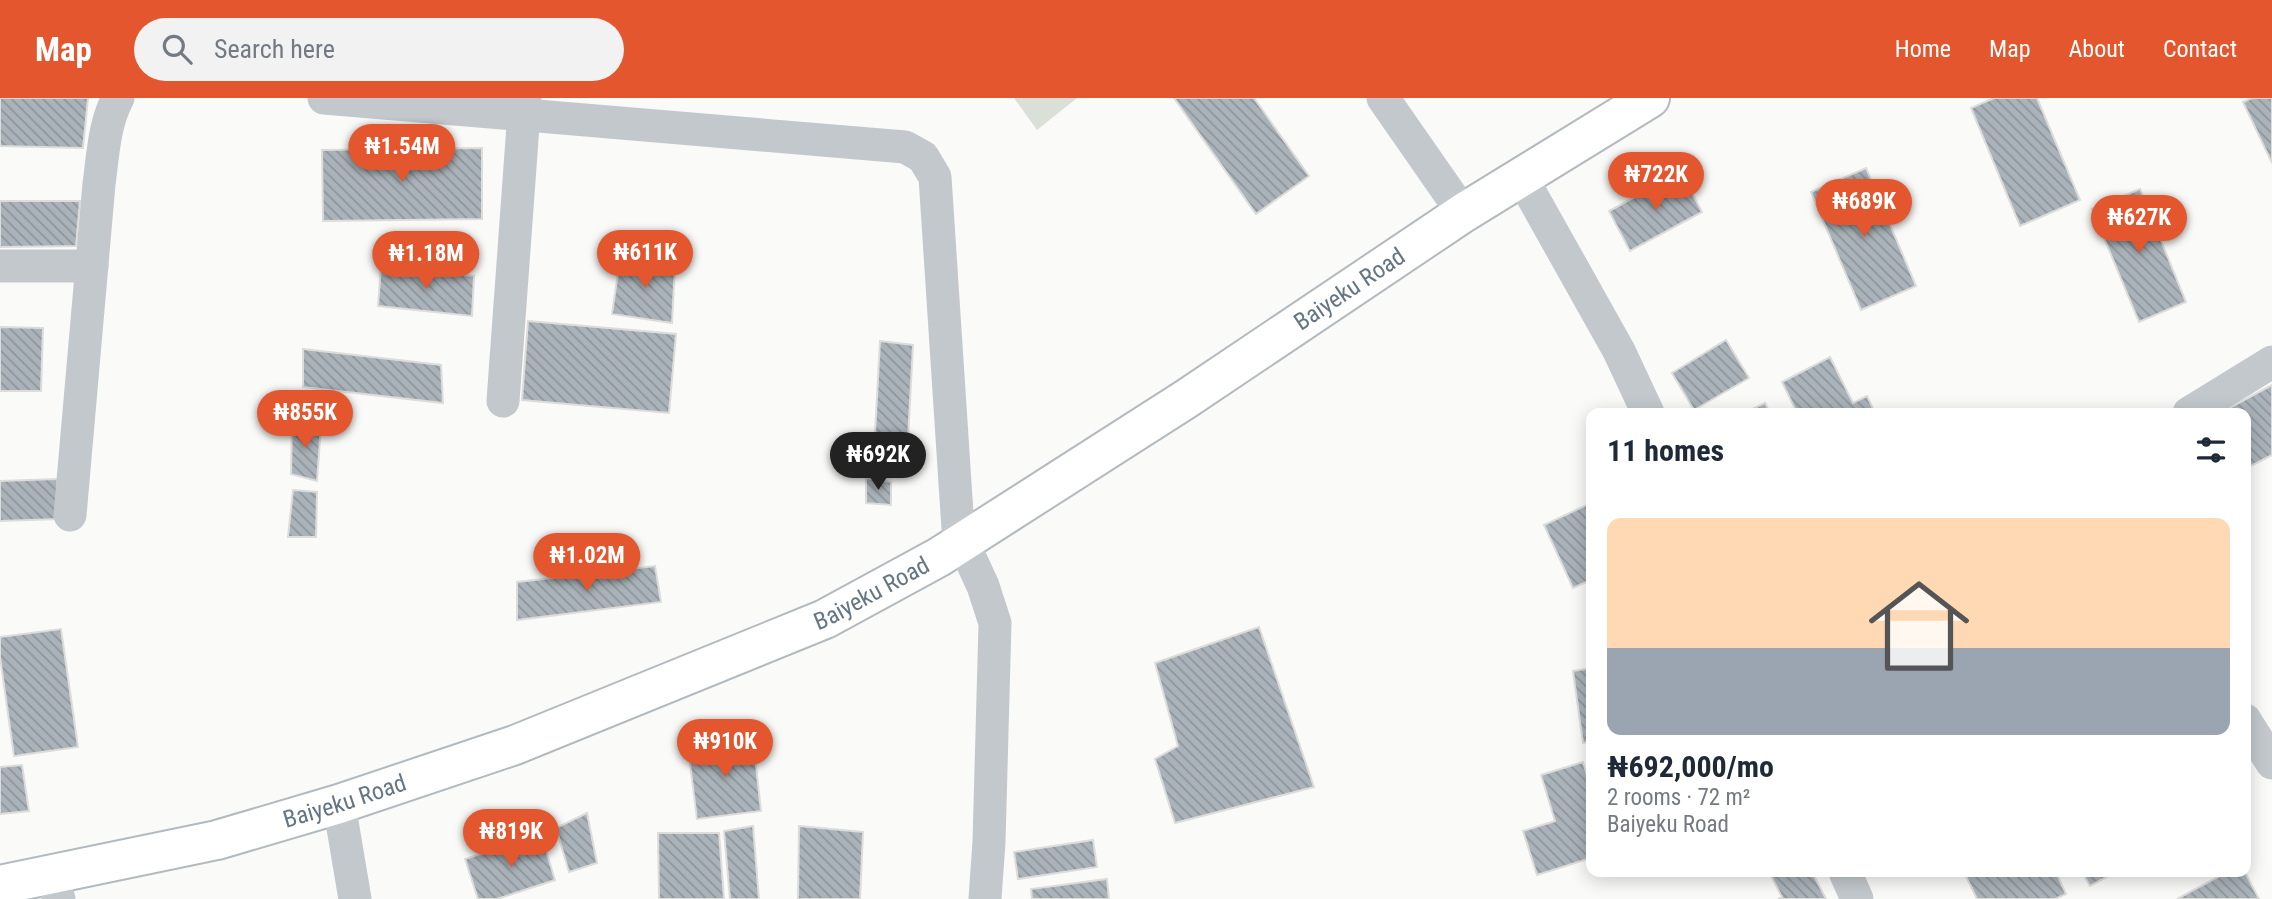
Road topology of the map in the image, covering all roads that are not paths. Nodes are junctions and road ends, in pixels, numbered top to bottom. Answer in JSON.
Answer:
{"nodes":[{"id":1,"x":118,"y":98,"type":"edge"},
{"id":2,"x":324,"y":98,"type":"edge"},
{"id":3,"x":1384,"y":98,"type":"edge"},
{"id":4,"x":1650,"y":98,"type":"edge"},
{"id":5,"x":525,"y":106,"type":"edge"},
{"id":6,"x":1522,"y":178,"type":"junction"},
{"id":7,"x":1463,"y":213,"type":"junction"},
{"id":8,"x":0,"y":266,"type":"edge"},
{"id":9,"x":92,"y":266,"type":"junction"},
{"id":10,"x":2272,"y":362,"type":"edge"},
{"id":11,"x":503,"y":401,"type":"dead end"},
{"id":12,"x":1646,"y":408,"type":"edge"},
{"id":13,"x":2197,"y":408,"type":"edge"},
{"id":14,"x":70,"y":515,"type":"dead end"},
{"id":15,"x":959,"y":544,"type":"junction"},
{"id":16,"x":2251,"y":730,"type":"edge"},
{"id":17,"x":2272,"y":763,"type":"edge"},
{"id":18,"x":339,"y":804,"type":"junction"},
{"id":19,"x":1847,"y":877,"type":"edge"},
{"id":20,"x":0,"y":885,"type":"edge"},
{"id":21,"x":55,"y":887,"type":"edge"},
{"id":22,"x":355,"y":899,"type":"edge"},
{"id":23,"x":985,"y":899,"type":"edge"},
{"id":24,"x":1857,"y":899,"type":"edge"}],
"edges":[{"from":1,"to":9,"type":"street"},
{"from":2,"to":5,"type":"street"},
{"from":3,"to":7,"type":"street"},
{"from":4,"to":6,"type":"main road","name":"Baiyeku Road"},
{"from":5,"to":11,"type":"street"},
{"from":5,"to":15,"type":"street"},
{"from":6,"to":7,"type":"main road","name":"Baiyeku Road"},
{"from":6,"to":12,"type":"street"},
{"from":7,"to":15,"type":"main road","name":"Baiyeku Road"},
{"from":8,"to":9,"type":"street"},
{"from":9,"to":14,"type":"street"},
{"from":10,"to":13,"type":"street"},
{"from":15,"to":18,"type":"main road","name":"Baiyeku Road"},
{"from":15,"to":23,"type":"street"},
{"from":16,"to":17,"type":"street"},
{"from":18,"to":21,"type":"main road","name":"Baiyeku Road"},
{"from":18,"to":22,"type":"street"},
{"from":19,"to":24,"type":"street"},
{"from":20,"to":21,"type":"main road","name":"Baiyeku Road"}]}
